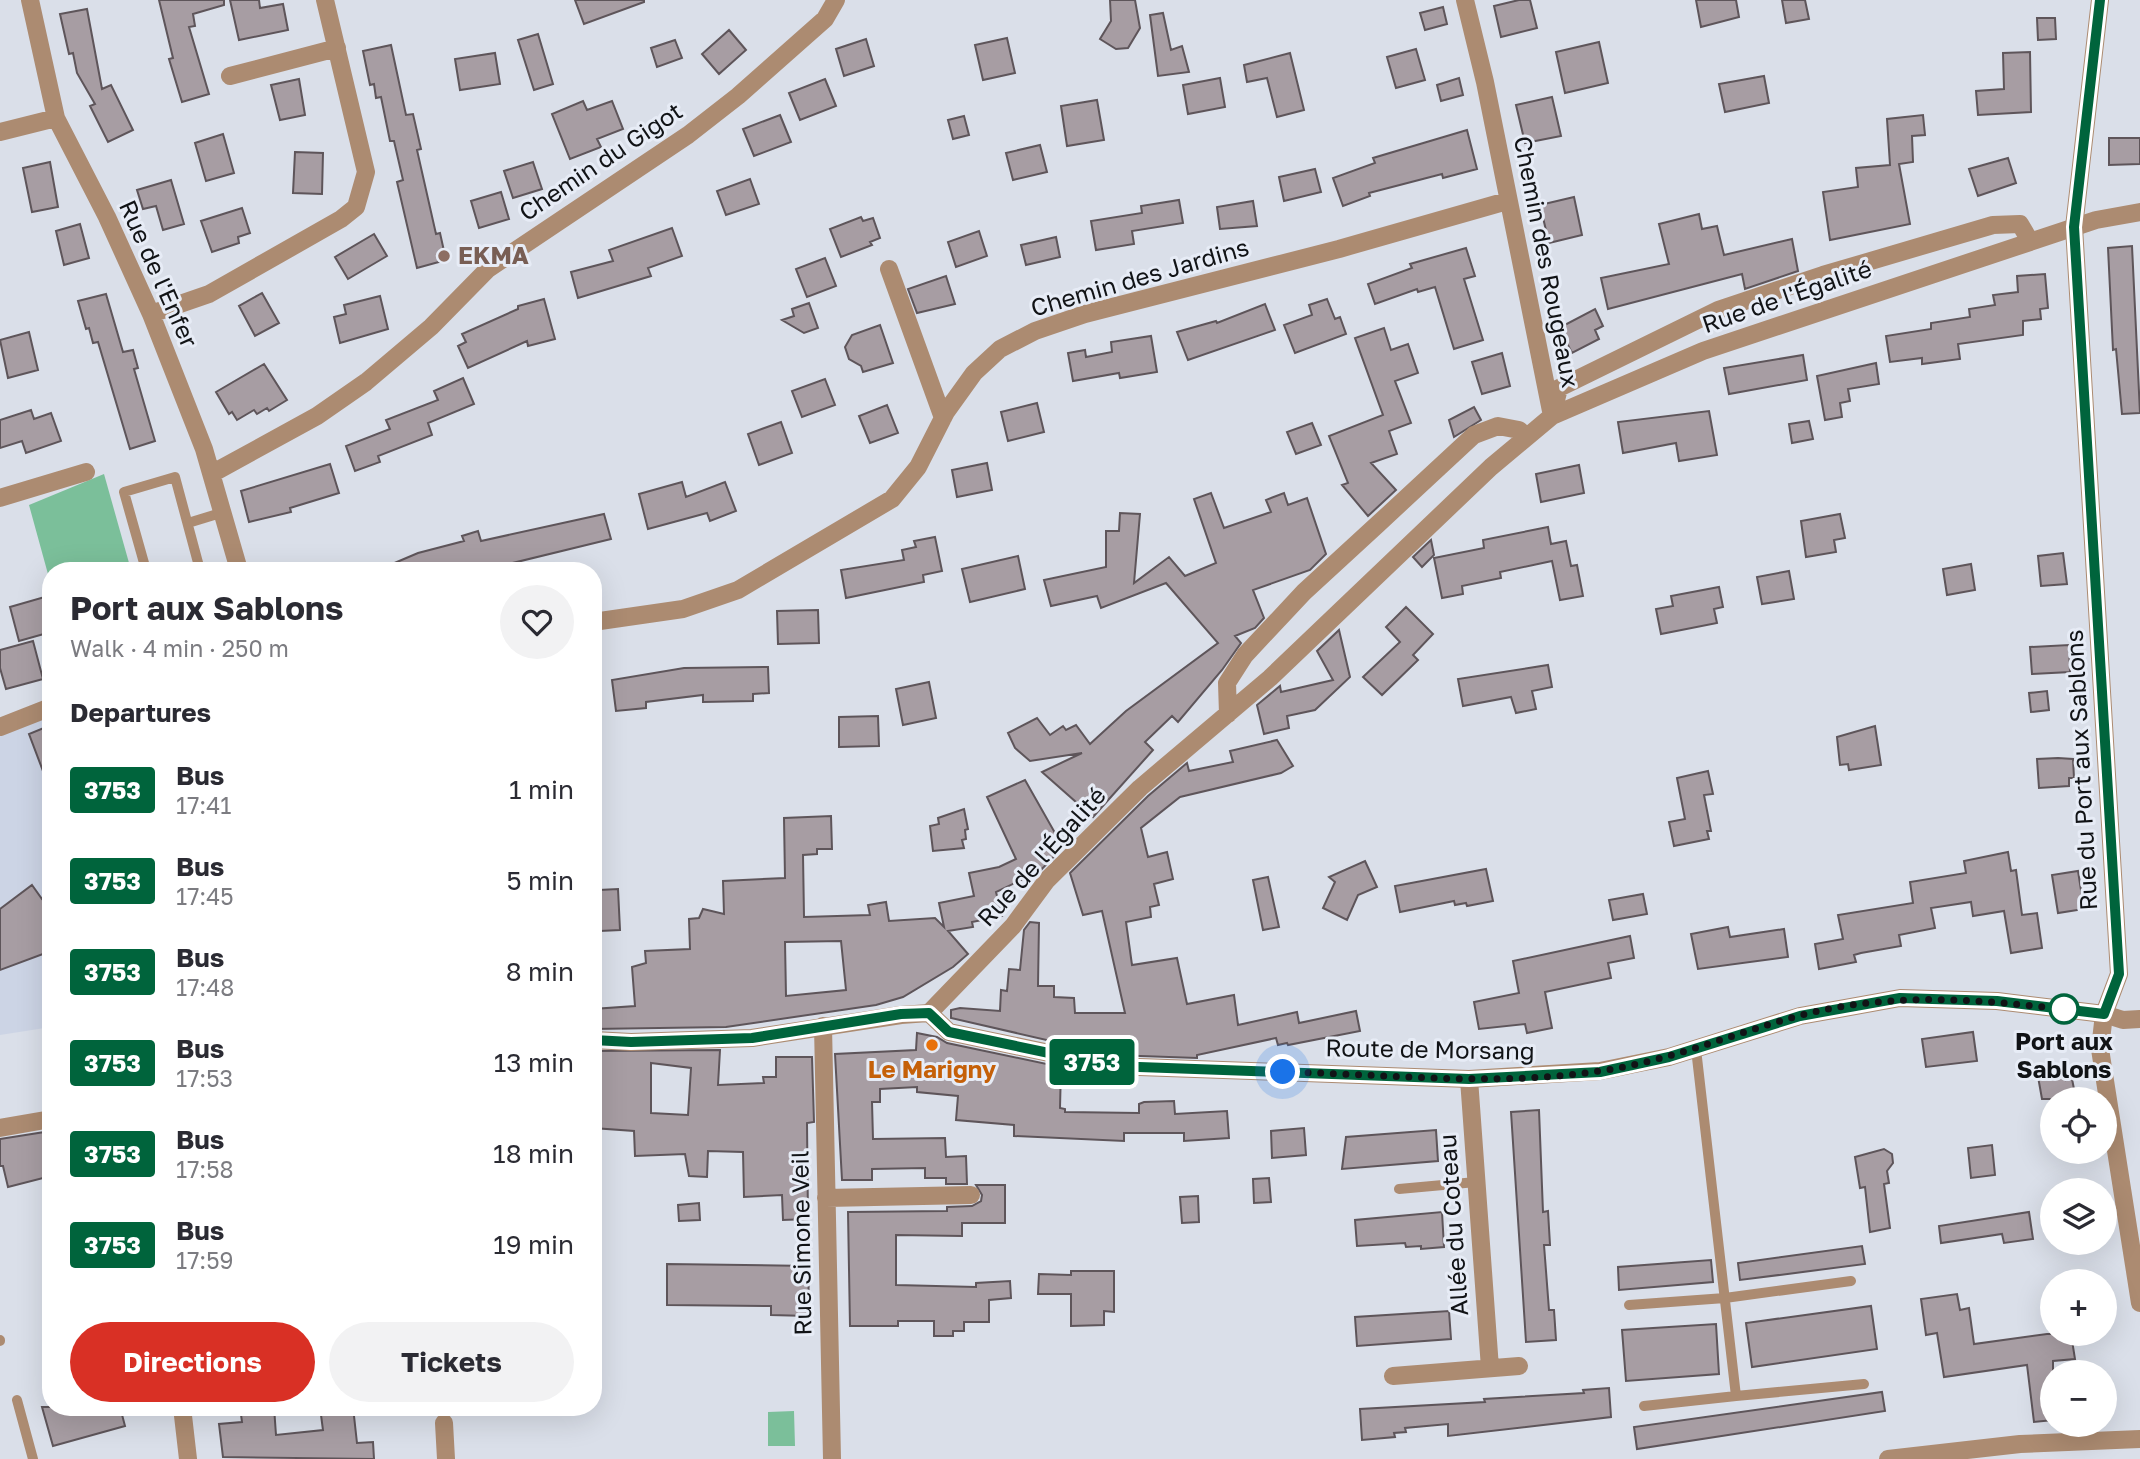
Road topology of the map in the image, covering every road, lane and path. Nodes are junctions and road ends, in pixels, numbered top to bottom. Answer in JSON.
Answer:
{"nodes":[{"id":1,"x":30,"y":0,"type":"edge"},
{"id":2,"x":325,"y":0,"type":"edge"},
{"id":3,"x":836,"y":0,"type":"edge"},
{"id":4,"x":1465,"y":0,"type":"edge"},
{"id":5,"x":2100,"y":0,"type":"edge"},
{"id":6,"x":337,"y":48,"type":"junction"},
{"id":7,"x":230,"y":76,"type":"dead end"},
{"id":8,"x":56,"y":118,"type":"junction"},
{"id":9,"x":0,"y":132,"type":"edge"},
{"id":10,"x":1507,"y":201,"type":"junction"},
{"id":11,"x":2140,"y":212,"type":"edge"},
{"id":12,"x":2074,"y":227,"type":"junction"},
{"id":13,"x":2030,"y":241,"type":"junction"},
{"id":14,"x":888,"y":269,"type":"dead end"},
{"id":15,"x":151,"y":314,"type":"junction"},
{"id":16,"x":1552,"y":416,"type":"junction"},
{"id":17,"x":943,"y":418,"type":"junction"},
{"id":18,"x":1527,"y":437,"type":"junction"},
{"id":19,"x":86,"y":472,"type":"dead end"},
{"id":20,"x":213,"y":473,"type":"junction"},
{"id":21,"x":0,"y":498,"type":"edge"},
{"id":22,"x":224,"y":512,"type":"junction"},
{"id":23,"x":188,"y":523,"type":"junction"},
{"id":24,"x":144,"y":562,"type":"edge"},
{"id":25,"x":198,"y":562,"type":"edge"},
{"id":26,"x":237,"y":562,"type":"edge"},
{"id":27,"x":602,"y":621,"type":"edge"},
{"id":28,"x":42,"y":711,"type":"edge"},
{"id":29,"x":1228,"y":714,"type":"junction"},
{"id":30,"x":0,"y":727,"type":"edge"},
{"id":31,"x":929,"y":1013,"type":"junction"},
{"id":32,"x":2104,"y":1014,"type":"junction"},
{"id":33,"x":2140,"y":1019,"type":"edge"},
{"id":34,"x":823,"y":1026,"type":"junction"},
{"id":35,"x":602,"y":1040,"type":"edge"},
{"id":36,"x":1696,"y":1049,"type":"junction"},
{"id":37,"x":1469,"y":1079,"type":"junction"},
{"id":38,"x":42,"y":1121,"type":"edge"},
{"id":39,"x":0,"y":1128,"type":"edge"},
{"id":40,"x":1476,"y":1182,"type":"junction"},
{"id":41,"x":1399,"y":1189,"type":"dead end"},
{"id":42,"x":971,"y":1195,"type":"dead end"},
{"id":43,"x":826,"y":1198,"type":"junction"},
{"id":44,"x":1851,"y":1281,"type":"dead end"},
{"id":45,"x":1725,"y":1298,"type":"junction"},
{"id":46,"x":2140,"y":1303,"type":"edge"},
{"id":47,"x":1629,"y":1305,"type":"dead end"},
{"id":48,"x":1519,"y":1366,"type":"dead end"},
{"id":49,"x":1490,"y":1368,"type":"junction"},
{"id":50,"x":1394,"y":1376,"type":"dead end"},
{"id":51,"x":1864,"y":1384,"type":"dead end"},
{"id":52,"x":1736,"y":1396,"type":"junction"},
{"id":53,"x":17,"y":1400,"type":"dead end"},
{"id":54,"x":1644,"y":1406,"type":"dead end"},
{"id":55,"x":183,"y":1416,"type":"edge"},
{"id":56,"x":444,"y":1423,"type":"dead end"},
{"id":57,"x":2140,"y":1439,"type":"edge"},
{"id":58,"x":2021,"y":1452,"type":"edge"},
{"id":59,"x":33,"y":1459,"type":"edge"},
{"id":60,"x":188,"y":1459,"type":"edge"},
{"id":61,"x":446,"y":1459,"type":"edge"},
{"id":62,"x":832,"y":1459,"type":"edge"},
{"id":63,"x":1888,"y":1459,"type":"edge"}],
"edges":[{"from":1,"to":8,"type":"street","name":"Rue de l'Enfer"},
{"from":2,"to":6,"type":"street"},
{"from":3,"to":20,"type":"street","name":"Chemin du Gigot"},
{"from":4,"to":10,"type":"street","name":"Chemin des Rougeaux"},
{"from":5,"to":12,"type":"street","name":"Rue du Port aux Sablons"},
{"from":6,"to":7,"type":"street"},
{"from":6,"to":15,"type":"street"},
{"from":8,"to":9,"type":"street"},
{"from":8,"to":15,"type":"street","name":"Rue de l'Enfer"},
{"from":10,"to":16,"type":"street","name":"Chemin des Rougeaux"},
{"from":10,"to":17,"type":"street","name":"Chemin des Jardins"},
{"from":11,"to":12,"type":"street","name":"Rue de l'Égalité"},
{"from":12,"to":13,"type":"street","name":"Rue de l'Égalité"},
{"from":12,"to":32,"type":"street","name":"Rue du Port aux Sablons"},
{"from":13,"to":16,"type":"street","name":"Rue de l'Égalité"},
{"from":13,"to":16,"type":"street","name":"Chemin des Rougeaux"},
{"from":14,"to":17,"type":"street"},
{"from":15,"to":20,"type":"street","name":"Rue de l'Enfer"},
{"from":16,"to":18,"type":"street","name":"Rue de l'Égalité"},
{"from":17,"to":27,"type":"street","name":"Chemin des Jardins"},
{"from":18,"to":29,"type":"street","name":"Rue de l'Égalité"},
{"from":18,"to":29,"type":"street"},
{"from":19,"to":21,"type":"street"},
{"from":20,"to":22,"type":"street","name":"Rue de l'Enfer"},
{"from":22,"to":23,"type":"lane"},
{"from":22,"to":26,"type":"street","name":"Rue de l'Enfer"},
{"from":23,"to":24,"type":"lane"},
{"from":23,"to":25,"type":"lane"},
{"from":28,"to":30,"type":"street"},
{"from":29,"to":31,"type":"street","name":"Rue de l'Égalité"},
{"from":31,"to":34,"type":"street"},
{"from":31,"to":37,"type":"street","name":"Route de Morsang"},
{"from":32,"to":33,"type":"street","name":"Route de Morsang"},
{"from":32,"to":36,"type":"street","name":"Route de Morsang"},
{"from":32,"to":46,"type":"street","name":"Rue du Port aux Sablons"},
{"from":34,"to":35,"type":"street"},
{"from":34,"to":43,"type":"street","name":"Rue Simone Veil"},
{"from":36,"to":37,"type":"street","name":"Route de Morsang"},
{"from":36,"to":45,"type":"lane"},
{"from":37,"to":40,"type":"street","name":"Allée du Coteau"},
{"from":38,"to":39,"type":"street"},
{"from":40,"to":41,"type":"lane"},
{"from":40,"to":49,"type":"street","name":"Allée du Coteau"},
{"from":42,"to":43,"type":"street"},
{"from":43,"to":62,"type":"street","name":"Rue Simone Veil"},
{"from":44,"to":45,"type":"lane"},
{"from":45,"to":47,"type":"lane"},
{"from":45,"to":52,"type":"lane"},
{"from":48,"to":49,"type":"street"},
{"from":49,"to":50,"type":"street"},
{"from":51,"to":52,"type":"lane"},
{"from":52,"to":54,"type":"lane"},
{"from":53,"to":59,"type":"lane"},
{"from":55,"to":60,"type":"street"},
{"from":56,"to":61,"type":"street"},
{"from":57,"to":58,"type":"street"},
{"from":58,"to":63,"type":"street"}]}
